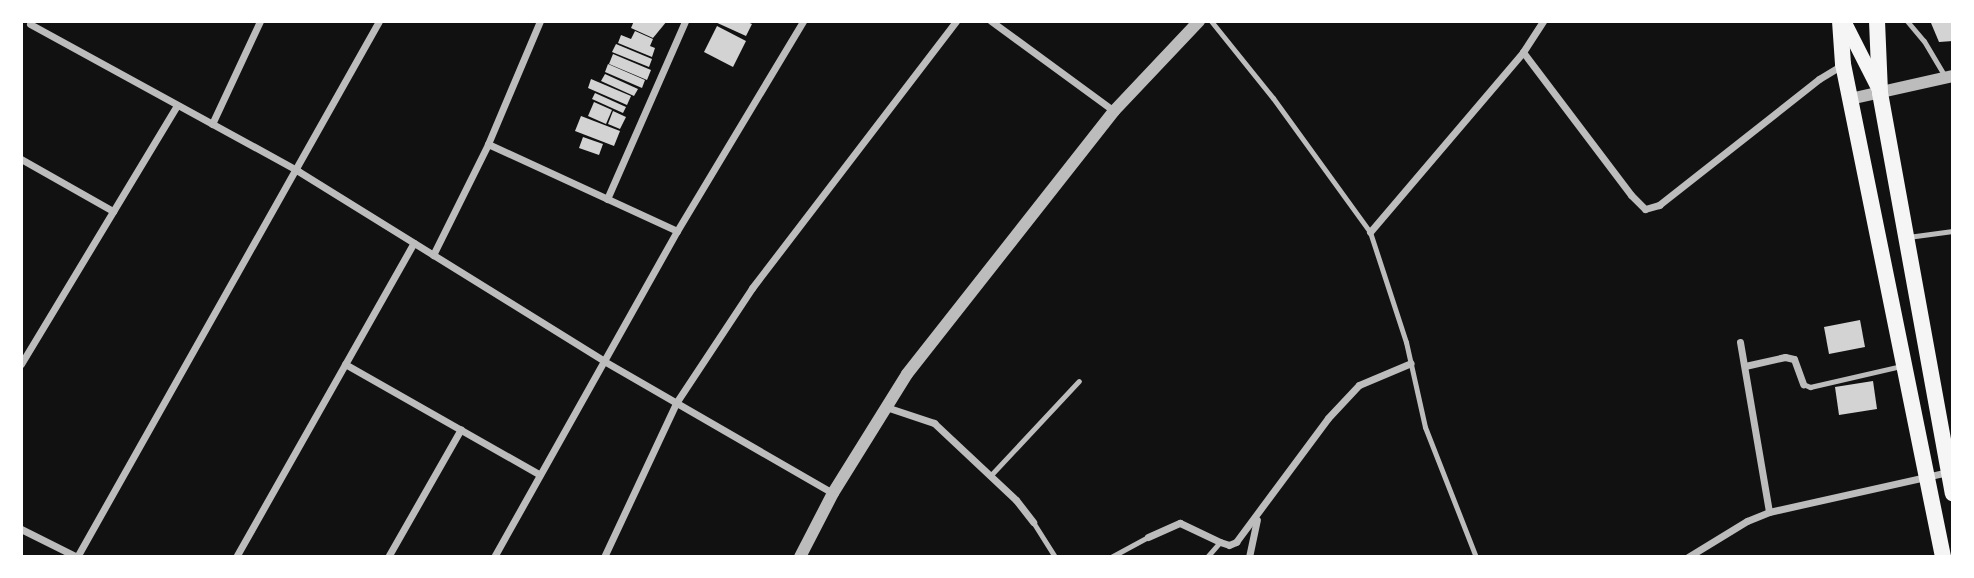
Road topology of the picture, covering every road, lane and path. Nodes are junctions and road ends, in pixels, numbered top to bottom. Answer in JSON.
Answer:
{"nodes":[{"id":1,"x":260,"y":21,"type":"edge"},
{"id":2,"x":379,"y":21,"type":"edge"},
{"id":3,"x":540,"y":21,"type":"edge"},
{"id":4,"x":685,"y":21,"type":"edge"},
{"id":5,"x":803,"y":21,"type":"edge"},
{"id":6,"x":956,"y":21,"type":"edge"},
{"id":7,"x":991,"y":21,"type":"edge"},
{"id":8,"x":1199,"y":21,"type":"edge"},
{"id":9,"x":1211,"y":21,"type":"edge"},
{"id":10,"x":1543,"y":21,"type":"edge"},
{"id":11,"x":1842,"y":21,"type":"edge"},
{"id":12,"x":1877,"y":21,"type":"edge"},
{"id":13,"x":1907,"y":21,"type":"edge"},
{"id":14,"x":30,"y":24,"type":"dead end"},
{"id":15,"x":1523,"y":52,"type":"junction"},
{"id":16,"x":1843,"y":64,"type":"junction"},
{"id":17,"x":1950,"y":77,"type":"edge"},
{"id":18,"x":1880,"y":93,"type":"junction"},
{"id":19,"x":1850,"y":99,"type":"junction"},
{"id":20,"x":177,"y":105,"type":"junction"},
{"id":21,"x":1114,"y":111,"type":"junction"},
{"id":22,"x":212,"y":124,"type":"junction"},
{"id":23,"x":488,"y":144,"type":"junction"},
{"id":24,"x":21,"y":159,"type":"edge"},
{"id":25,"x":298,"y":171,"type":"junction"},
{"id":26,"x":607,"y":198,"type":"junction"},
{"id":27,"x":113,"y":211,"type":"junction"},
{"id":28,"x":677,"y":231,"type":"junction"},
{"id":29,"x":1953,"y":231,"type":"edge"},
{"id":30,"x":1370,"y":232,"type":"junction"},
{"id":31,"x":1907,"y":237,"type":"junction"},
{"id":32,"x":414,"y":243,"type":"junction"},
{"id":33,"x":433,"y":255,"type":"junction"},
{"id":34,"x":1740,"y":342,"type":"dead end"},
{"id":35,"x":1928,"y":360,"type":"junction"},
{"id":36,"x":604,"y":361,"type":"junction"},
{"id":37,"x":1411,"y":363,"type":"junction"},
{"id":38,"x":21,"y":364,"type":"edge"},
{"id":39,"x":345,"y":364,"type":"junction"},
{"id":40,"x":1745,"y":366,"type":"junction"},
{"id":41,"x":1904,"y":366,"type":"junction"},
{"id":42,"x":1079,"y":381,"type":"dead end"},
{"id":43,"x":1803,"y":384,"type":"joint"},
{"id":44,"x":676,"y":403,"type":"junction"},
{"id":45,"x":886,"y":407,"type":"junction"},
{"id":46,"x":461,"y":429,"type":"junction"},
{"id":47,"x":1951,"y":472,"type":"edge"},
{"id":48,"x":540,"y":475,"type":"junction"},
{"id":49,"x":990,"y":476,"type":"junction"},
{"id":50,"x":1927,"y":477,"type":"junction"},
{"id":51,"x":833,"y":493,"type":"junction"},
{"id":52,"x":1953,"y":493,"type":"edge"},
{"id":53,"x":1769,"y":512,"type":"junction"},
{"id":54,"x":1258,"y":516,"type":"junction"},
{"id":55,"x":1032,"y":522,"type":"joint"},
{"id":56,"x":21,"y":529,"type":"edge"},
{"id":57,"x":1149,"y":537,"type":"joint"},
{"id":58,"x":1220,"y":542,"type":"junction"},
{"id":59,"x":77,"y":557,"type":"edge"},
{"id":60,"x":236,"y":557,"type":"edge"},
{"id":61,"x":388,"y":557,"type":"edge"},
{"id":62,"x":494,"y":557,"type":"edge"},
{"id":63,"x":604,"y":557,"type":"edge"},
{"id":64,"x":800,"y":557,"type":"edge"},
{"id":65,"x":1055,"y":557,"type":"edge"},
{"id":66,"x":1111,"y":557,"type":"edge"},
{"id":67,"x":1206,"y":557,"type":"edge"},
{"id":68,"x":1249,"y":557,"type":"edge"},
{"id":69,"x":1476,"y":557,"type":"edge"},
{"id":70,"x":1688,"y":557,"type":"edge"},
{"id":71,"x":1943,"y":557,"type":"edge"}],
"edges":[{"from":1,"to":22,"type":"street"},
{"from":2,"to":25,"type":"street"},
{"from":3,"to":23,"type":"street"},
{"from":4,"to":26,"type":"street"},
{"from":5,"to":28,"type":"street"},
{"from":6,"to":44,"type":"street"},
{"from":7,"to":21,"type":"street"},
{"from":8,"to":21,"type":"street"},
{"from":9,"to":30,"type":"lane"},
{"from":10,"to":15,"type":"street"},
{"from":11,"to":16,"type":"main road"},
{"from":11,"to":18,"type":"main road"},
{"from":12,"to":18,"type":"main road"},
{"from":13,"to":17,"type":"lane"},
{"from":14,"to":20,"type":"street"},
{"from":15,"to":16,"type":"street"},
{"from":15,"to":30,"type":"street"},
{"from":16,"to":19,"type":"main road"},
{"from":17,"to":18,"type":"street"},
{"from":18,"to":19,"type":"street"},
{"from":18,"to":31,"type":"main road"},
{"from":19,"to":41,"type":"main road"},
{"from":20,"to":22,"type":"street"},
{"from":20,"to":27,"type":"street"},
{"from":21,"to":45,"type":"street"},
{"from":22,"to":25,"type":"street"},
{"from":23,"to":26,"type":"street"},
{"from":23,"to":33,"type":"street"},
{"from":24,"to":27,"type":"street"},
{"from":25,"to":32,"type":"street"},
{"from":25,"to":59,"type":"street"},
{"from":26,"to":28,"type":"street"},
{"from":27,"to":38,"type":"street"},
{"from":28,"to":36,"type":"street"},
{"from":29,"to":31,"type":"lane"},
{"from":30,"to":37,"type":"lane"},
{"from":31,"to":35,"type":"main road"},
{"from":32,"to":33,"type":"street"},
{"from":32,"to":39,"type":"street"},
{"from":33,"to":36,"type":"street"},
{"from":34,"to":40,"type":"street"},
{"from":35,"to":41,"type":"street"},
{"from":35,"to":47,"type":"main road"},
{"from":36,"to":44,"type":"street"},
{"from":36,"to":48,"type":"street"},
{"from":37,"to":54,"type":"street"},
{"from":37,"to":69,"type":"lane"},
{"from":39,"to":46,"type":"street"},
{"from":39,"to":60,"type":"street"},
{"from":40,"to":43,"type":"street"},
{"from":40,"to":53,"type":"street"},
{"from":41,"to":43,"type":"lane"},
{"from":41,"to":50,"type":"main road"},
{"from":42,"to":49,"type":"lane"},
{"from":44,"to":51,"type":"street"},
{"from":44,"to":63,"type":"street"},
{"from":45,"to":49,"type":"street"},
{"from":45,"to":51,"type":"street"},
{"from":46,"to":48,"type":"street"},
{"from":46,"to":61,"type":"street"},
{"from":47,"to":50,"type":"street"},
{"from":47,"to":52,"type":"main road"},
{"from":48,"to":62,"type":"street"},
{"from":49,"to":55,"type":"street"},
{"from":50,"to":53,"type":"street"},
{"from":50,"to":71,"type":"main road"},
{"from":51,"to":64,"type":"street"},
{"from":53,"to":70,"type":"street"},
{"from":54,"to":58,"type":"street"},
{"from":54,"to":68,"type":"street"},
{"from":55,"to":65,"type":"lane"},
{"from":56,"to":59,"type":"street"},
{"from":57,"to":58,"type":"street"},
{"from":57,"to":66,"type":"lane"},
{"from":58,"to":67,"type":"lane"}]}
